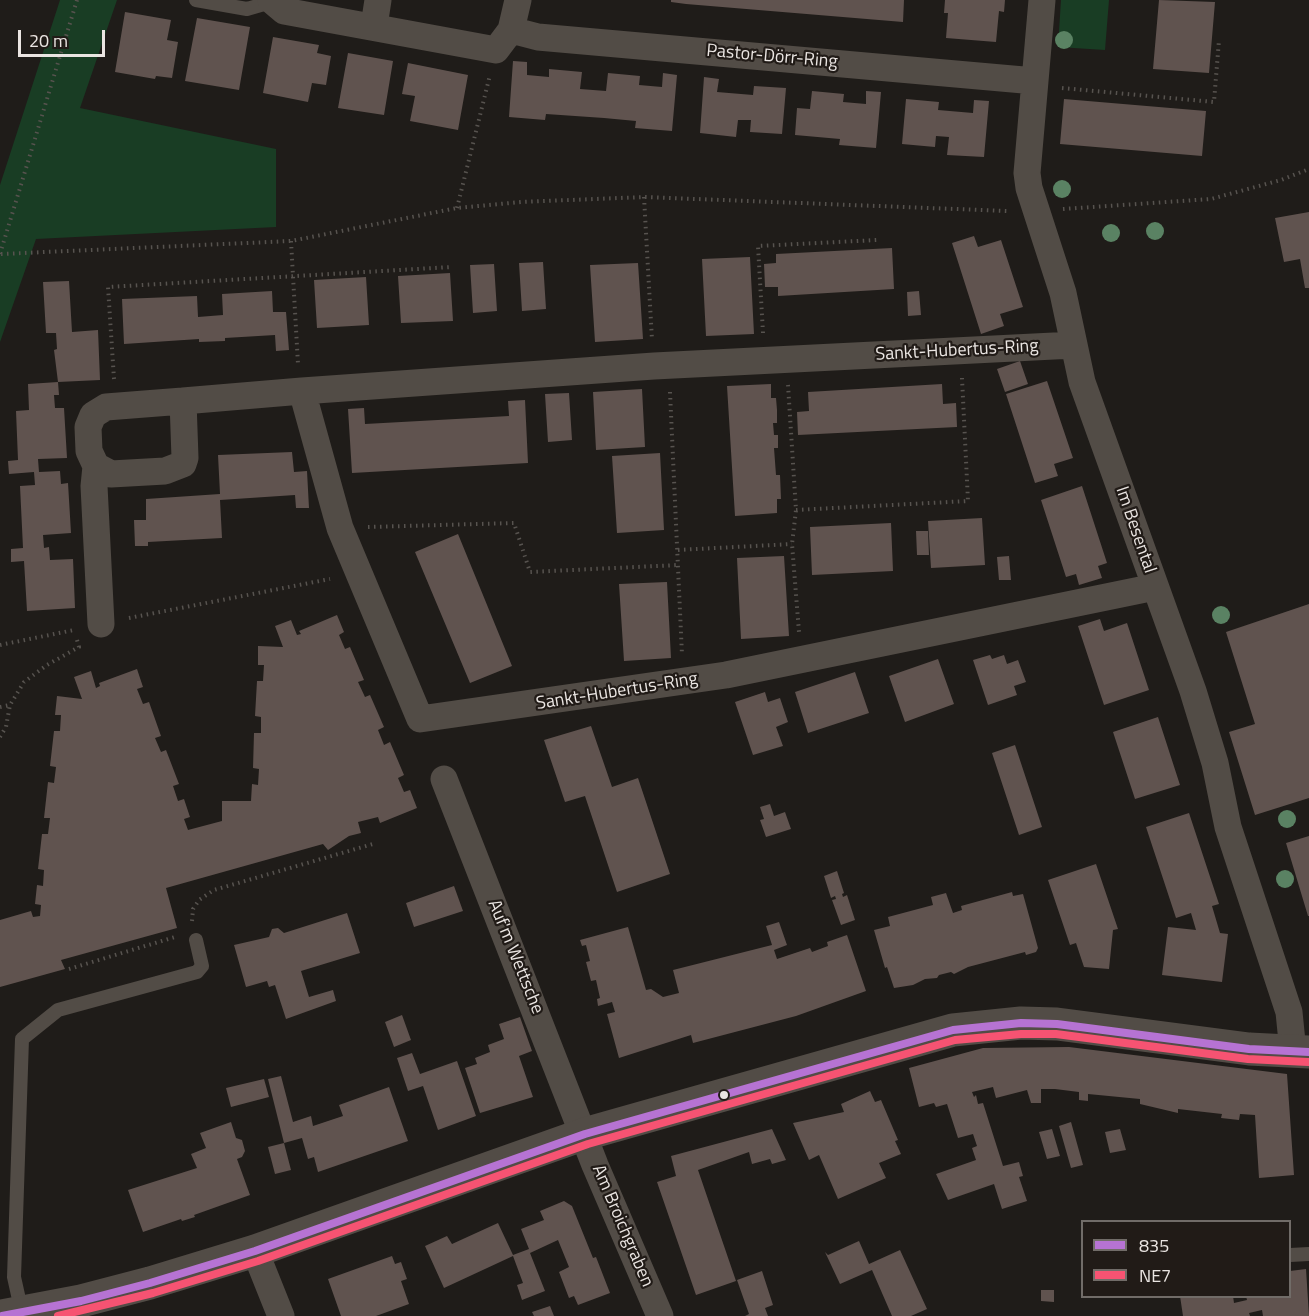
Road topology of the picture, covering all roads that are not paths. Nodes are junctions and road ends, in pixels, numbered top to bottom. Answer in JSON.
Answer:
{"nodes":[{"id":1,"x":196,"y":0,"type":"edge"},
{"id":2,"x":378,"y":0,"type":"edge"},
{"id":3,"x":518,"y":0,"type":"edge"},
{"id":4,"x":1042,"y":0,"type":"edge"},
{"id":5,"x":271,"y":1,"type":"edge"},
{"id":6,"x":374,"y":26,"type":"junction"},
{"id":7,"x":503,"y":40,"type":"junction"},
{"id":8,"x":1035,"y":84,"type":"junction"},
{"id":9,"x":1074,"y":345,"type":"junction"},
{"id":10,"x":302,"y":391,"type":"junction"},
{"id":11,"x":183,"y":401,"type":"junction"},
{"id":12,"x":96,"y":466,"type":"junction"},
{"id":13,"x":1155,"y":587,"type":"junction"},
{"id":14,"x":102,"y":624,"type":"road end"},
{"id":15,"x":444,"y":779,"type":"dead end"},
{"id":16,"x":195,"y":936,"type":"road end"},
{"id":17,"x":1301,"y":1052,"type":"edge"},
{"id":18,"x":585,"y":1134,"type":"junction"},
{"id":19,"x":255,"y":1251,"type":"junction"},
{"id":20,"x":1309,"y":1254,"type":"edge"},
{"id":21,"x":1291,"y":1255,"type":"edge"},
{"id":22,"x":12,"y":1315,"type":"edge"},
{"id":23,"x":281,"y":1316,"type":"edge"},
{"id":24,"x":660,"y":1316,"type":"edge"}],
"edges":[{"from":1,"to":5,"type":"lane"},
{"from":2,"to":6,"type":"street"},
{"from":3,"to":7,"type":"street"},
{"from":4,"to":8,"type":"street","name":"Im Besental"},
{"from":5,"to":6,"type":"street","name":"Pastor-Dörr-Ring"},
{"from":6,"to":7,"type":"street","name":"Pastor-Dörr-Ring"},
{"from":7,"to":8,"type":"street","name":"Pastor-Dörr-Ring"},
{"from":8,"to":9,"type":"street","name":"Im Besental"},
{"from":9,"to":10,"type":"street","name":"Sankt-Hubertus-Ring"},
{"from":9,"to":13,"type":"street","name":"Im Besental"},
{"from":10,"to":11,"type":"street","name":"Sankt-Hubertus-Ring"},
{"from":10,"to":13,"type":"street","name":"Sankt-Hubertus-Ring"},
{"from":11,"to":12,"type":"street","name":"Sankt-Hubertus-Ring"},
{"from":11,"to":12,"type":"street"},
{"from":12,"to":14,"type":"street","name":"Sankt-Hubertus-Ring"},
{"from":13,"to":17,"type":"street","name":"Im Besental"},
{"from":15,"to":18,"type":"street","name":"Auf'm Wettsche"},
{"from":16,"to":22,"type":"lane"},
{"from":17,"to":18,"type":"street"},
{"from":18,"to":19,"type":"street"},
{"from":18,"to":24,"type":"street","name":"Am Broichgraben"},
{"from":19,"to":22,"type":"street"},
{"from":19,"to":23,"type":"street"},
{"from":20,"to":21,"type":"lane"}]}
